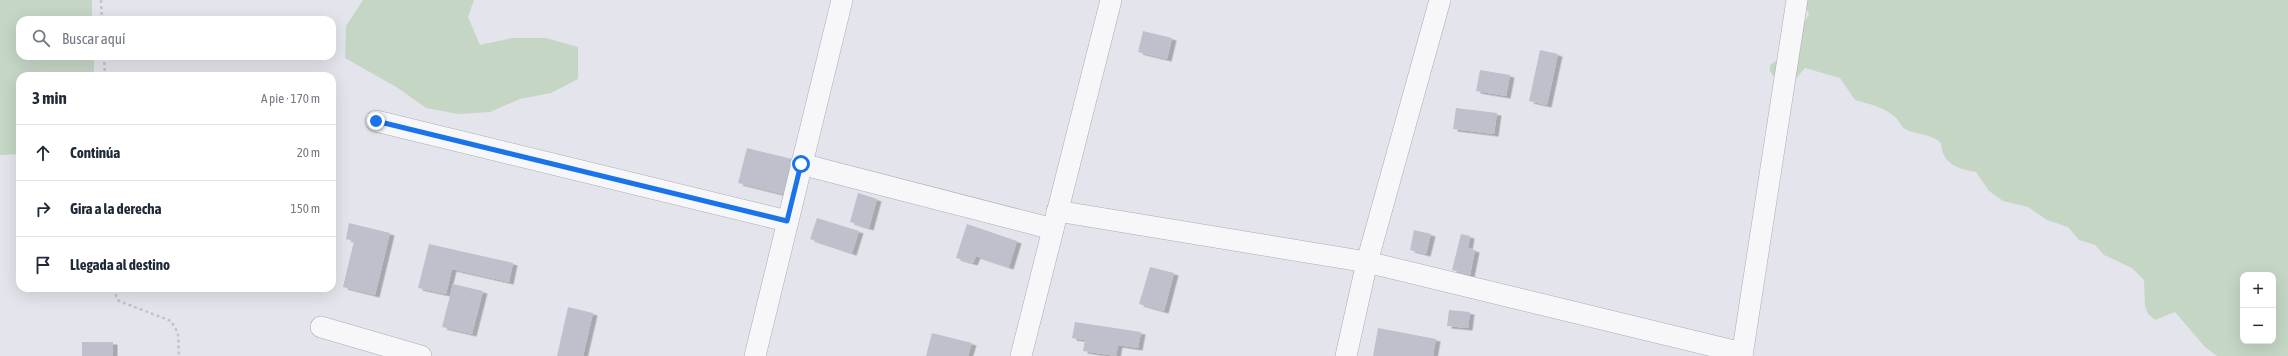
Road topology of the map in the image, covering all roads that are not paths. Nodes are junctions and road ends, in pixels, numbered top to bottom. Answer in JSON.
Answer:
{"nodes":[{"id":1,"x":842,"y":0,"type":"edge"},
{"id":2,"x":1110,"y":0,"type":"edge"},
{"id":3,"x":1440,"y":0,"type":"edge"},
{"id":4,"x":1797,"y":0,"type":"edge"},
{"id":5,"x":376,"y":121,"type":"dead end"},
{"id":6,"x":801,"y":164,"type":"junction"},
{"id":7,"x":1055,"y":220,"type":"junction"},
{"id":8,"x":787,"y":221,"type":"junction"},
{"id":9,"x":1367,"y":262,"type":"junction"},
{"id":10,"x":321,"y":327,"type":"dead end"},
{"id":11,"x":1742,"y":354,"type":"edge"},
{"id":12,"x":421,"y":356,"type":"edge"},
{"id":13,"x":755,"y":356,"type":"edge"},
{"id":14,"x":1021,"y":356,"type":"edge"},
{"id":15,"x":1346,"y":356,"type":"edge"}],
"edges":[{"from":1,"to":6,"type":"street"},
{"from":2,"to":7,"type":"street"},
{"from":3,"to":9,"type":"street"},
{"from":4,"to":11,"type":"street"},
{"from":5,"to":8,"type":"street"},
{"from":6,"to":7,"type":"street"},
{"from":6,"to":8,"type":"street"},
{"from":7,"to":9,"type":"street"},
{"from":7,"to":14,"type":"street"},
{"from":8,"to":13,"type":"street"},
{"from":9,"to":11,"type":"street"},
{"from":9,"to":15,"type":"street"},
{"from":10,"to":12,"type":"street"}]}
